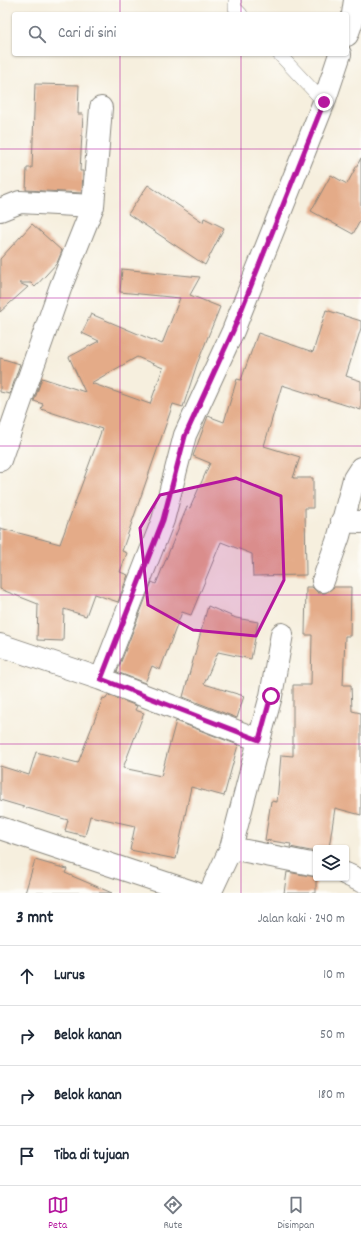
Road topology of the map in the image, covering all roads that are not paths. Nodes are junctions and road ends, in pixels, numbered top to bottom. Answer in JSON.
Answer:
{"nodes":[{"id":1,"x":235,"y":0,"type":"edge"},
{"id":2,"x":355,"y":0,"type":"edge"},
{"id":3,"x":239,"y":12,"type":"edge"},
{"id":4,"x":349,"y":29,"type":"edge"},
{"id":5,"x":281,"y":56,"type":"edge"},
{"id":6,"x":339,"y":56,"type":"edge"},
{"id":7,"x":324,"y":102,"type":"junction"},
{"id":8,"x":101,"y":108,"type":"dead end"},
{"id":9,"x":94,"y":206,"type":"junction"},
{"id":10,"x":0,"y":210,"type":"edge"},
{"id":11,"x":0,"y":460,"type":"edge"},
{"id":12,"x":361,"y":468,"type":"edge"},
{"id":13,"x":352,"y":522,"type":"edge"},
{"id":14,"x":323,"y":581,"type":"dead end"},
{"id":15,"x":282,"y":634,"type":"dead end"},
{"id":16,"x":0,"y":646,"type":"edge"},
{"id":17,"x":101,"y":679,"type":"junction"},
{"id":18,"x":259,"y":740,"type":"junction"},
{"id":19,"x":0,"y":828,"type":"edge"},
{"id":20,"x":231,"y":848,"type":"junction"},
{"id":21,"x":313,"y":864,"type":"edge"},
{"id":22,"x":349,"y":875,"type":"edge"},
{"id":23,"x":361,"y":881,"type":"edge"},
{"id":24,"x":195,"y":893,"type":"edge"},
{"id":25,"x":210,"y":893,"type":"edge"}],
"edges":[{"from":1,"to":3,"type":"lane"},
{"from":2,"to":4,"type":"street"},
{"from":5,"to":7,"type":"lane"},
{"from":6,"to":7,"type":"street"},
{"from":7,"to":17,"type":"street"},
{"from":8,"to":9,"type":"street"},
{"from":9,"to":10,"type":"street"},
{"from":9,"to":11,"type":"street"},
{"from":12,"to":13,"type":"street"},
{"from":13,"to":14,"type":"street"},
{"from":15,"to":18,"type":"street"},
{"from":16,"to":17,"type":"street"},
{"from":17,"to":18,"type":"street"},
{"from":18,"to":20,"type":"street"},
{"from":19,"to":24,"type":"street"},
{"from":20,"to":21,"type":"street"},
{"from":20,"to":25,"type":"street"},
{"from":22,"to":23,"type":"street"}]}
